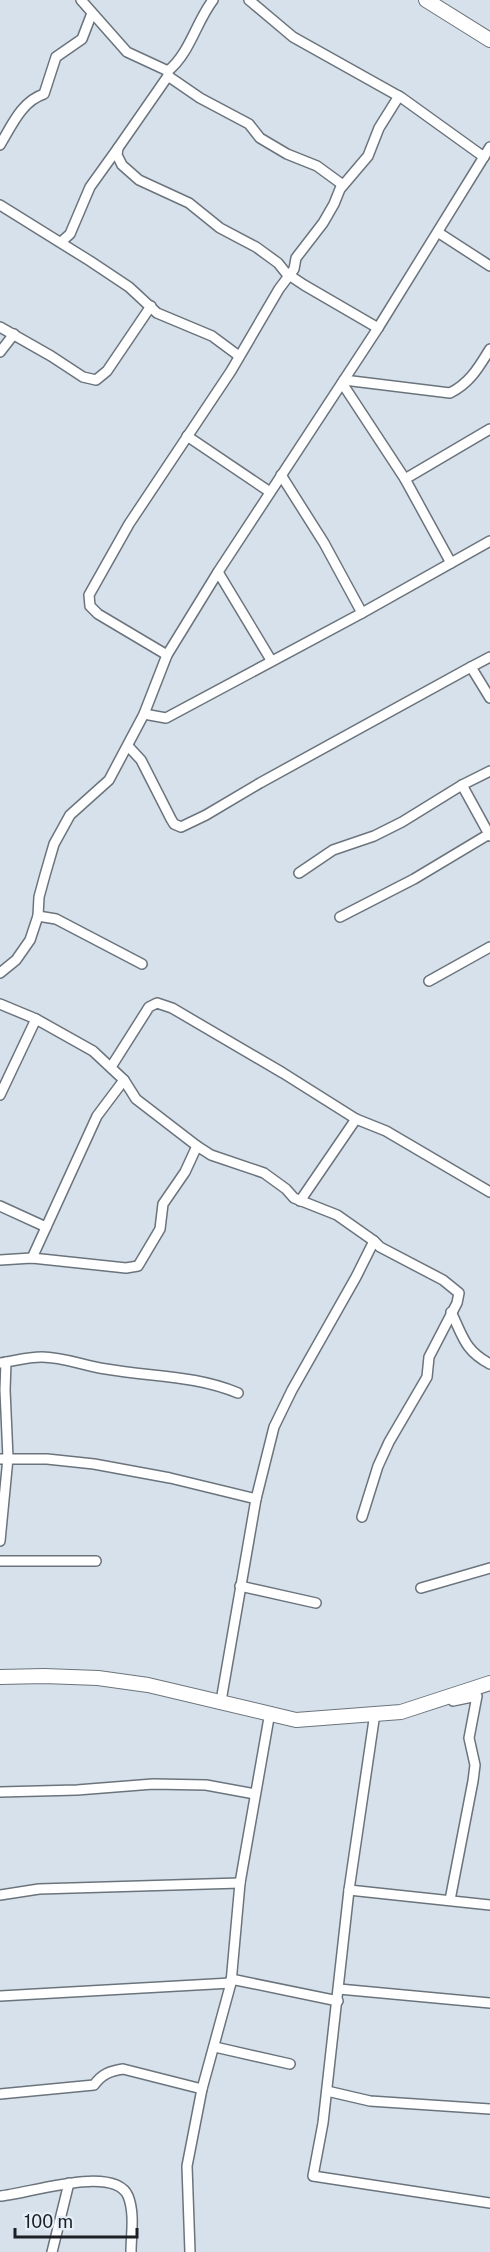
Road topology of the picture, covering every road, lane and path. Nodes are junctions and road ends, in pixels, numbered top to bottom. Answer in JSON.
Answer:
{"nodes":[{"id":1,"x":81,"y":0,"type":"edge"},
{"id":2,"x":213,"y":0,"type":"edge"},
{"id":3,"x":249,"y":0,"type":"edge"},
{"id":4,"x":426,"y":0,"type":"edge"},
{"id":5,"x":92,"y":13,"type":"junction"},
{"id":6,"x":490,"y":40,"type":"edge"},
{"id":7,"x":168,"y":74,"type":"junction"},
{"id":8,"x":399,"y":96,"type":"junction"},
{"id":9,"x":0,"y":145,"type":"edge"},
{"id":10,"x":490,"y":147,"type":"edge"},
{"id":11,"x":118,"y":148,"type":"junction"},
{"id":12,"x":484,"y":157,"type":"junction"},
{"id":13,"x":343,"y":185,"type":"junction"},
{"id":14,"x":0,"y":205,"type":"edge"},
{"id":15,"x":439,"y":233,"type":"junction"},
{"id":16,"x":61,"y":242,"type":"junction"},
{"id":17,"x":490,"y":266,"type":"edge"},
{"id":18,"x":290,"y":275,"type":"junction"},
{"id":19,"x":151,"y":306,"type":"junction"},
{"id":20,"x":0,"y":327,"type":"edge"},
{"id":21,"x":378,"y":328,"type":"junction"},
{"id":22,"x":14,"y":334,"type":"junction"},
{"id":23,"x":490,"y":349,"type":"edge"},
{"id":24,"x":0,"y":352,"type":"edge"},
{"id":25,"x":239,"y":356,"type":"junction"},
{"id":26,"x":343,"y":382,"type":"junction"},
{"id":27,"x":490,"y":429,"type":"edge"},
{"id":28,"x":187,"y":436,"type":"junction"},
{"id":29,"x":281,"y":476,"type":"junction"},
{"id":30,"x":405,"y":479,"type":"junction"},
{"id":31,"x":270,"y":492,"type":"junction"},
{"id":32,"x":490,"y":541,"type":"edge"},
{"id":33,"x":451,"y":563,"type":"junction"},
{"id":34,"x":218,"y":572,"type":"junction"},
{"id":35,"x":362,"y":613,"type":"junction"},
{"id":36,"x":167,"y":655,"type":"junction"},
{"id":37,"x":490,"y":657,"type":"edge"},
{"id":38,"x":271,"y":660,"type":"junction"},
{"id":39,"x":471,"y":667,"type":"junction"},
{"id":40,"x":490,"y":698,"type":"edge"},
{"id":41,"x":144,"y":714,"type":"junction"},
{"id":42,"x":128,"y":746,"type":"junction"},
{"id":43,"x":490,"y":771,"type":"edge"},
{"id":44,"x":462,"y":785,"type":"junction"},
{"id":45,"x":490,"y":835,"type":"edge"},
{"id":46,"x":299,"y":873,"type":"dead end"},
{"id":47,"x":38,"y":916,"type":"junction"},
{"id":48,"x":340,"y":917,"type":"dead end"},
{"id":49,"x":490,"y":947,"type":"edge"},
{"id":50,"x":142,"y":964,"type":"dead end"},
{"id":51,"x":0,"y":973,"type":"edge"},
{"id":52,"x":429,"y":981,"type":"dead end"},
{"id":53,"x":0,"y":1004,"type":"edge"},
{"id":54,"x":36,"y":1019,"type":"junction"},
{"id":55,"x":111,"y":1067,"type":"junction"},
{"id":56,"x":124,"y":1080,"type":"junction"},
{"id":57,"x":0,"y":1095,"type":"edge"},
{"id":58,"x":356,"y":1119,"type":"junction"},
{"id":59,"x":198,"y":1146,"type":"junction"},
{"id":60,"x":490,"y":1192,"type":"edge"},
{"id":61,"x":300,"y":1201,"type":"junction"},
{"id":62,"x":0,"y":1206,"type":"edge"},
{"id":63,"x":46,"y":1227,"type":"junction"},
{"id":64,"x":374,"y":1240,"type":"junction"},
{"id":65,"x":32,"y":1258,"type":"junction"},
{"id":66,"x":0,"y":1260,"type":"edge"},
{"id":67,"x":451,"y":1312,"type":"junction"},
{"id":68,"x":3,"y":1362,"type":"edge"},
{"id":69,"x":490,"y":1364,"type":"edge"},
{"id":70,"x":238,"y":1393,"type":"dead end"},
{"id":71,"x":4,"y":1458,"type":"edge"},
{"id":72,"x":256,"y":1499,"type":"junction"},
{"id":73,"x":362,"y":1517,"type":"dead end"},
{"id":74,"x":0,"y":1541,"type":"edge"},
{"id":75,"x":96,"y":1560,"type":"dead end"},
{"id":76,"x":0,"y":1561,"type":"edge"},
{"id":77,"x":490,"y":1568,"type":"edge"},
{"id":78,"x":240,"y":1586,"type":"junction"},
{"id":79,"x":421,"y":1588,"type":"dead end"},
{"id":80,"x":315,"y":1603,"type":"dead end"},
{"id":81,"x":0,"y":1677,"type":"edge"},
{"id":82,"x":490,"y":1683,"type":"edge"},
{"id":83,"x":221,"y":1701,"type":"junction"},
{"id":84,"x":270,"y":1712,"type":"junction"},
{"id":85,"x":401,"y":1712,"type":"junction"},
{"id":86,"x":375,"y":1713,"type":"junction"},
{"id":87,"x":0,"y":1792,"type":"edge"},
{"id":88,"x":255,"y":1794,"type":"junction"},
{"id":89,"x":240,"y":1883,"type":"junction"},
{"id":90,"x":349,"y":1890,"type":"junction"},
{"id":91,"x":0,"y":1894,"type":"edge"},
{"id":92,"x":450,"y":1900,"type":"junction"},
{"id":93,"x":490,"y":1905,"type":"edge"},
{"id":94,"x":231,"y":1981,"type":"junction"},
{"id":95,"x":339,"y":1989,"type":"junction"},
{"id":96,"x":0,"y":1996,"type":"edge"},
{"id":97,"x":338,"y":2001,"type":"junction"},
{"id":98,"x":490,"y":2003,"type":"edge"},
{"id":99,"x":215,"y":2047,"type":"junction"},
{"id":100,"x":290,"y":2064,"type":"dead end"},
{"id":101,"x":202,"y":2089,"type":"junction"},
{"id":102,"x":327,"y":2091,"type":"junction"},
{"id":103,"x":0,"y":2094,"type":"edge"},
{"id":104,"x":490,"y":2109,"type":"edge"},
{"id":105,"x":69,"y":2183,"type":"junction"},
{"id":106,"x":0,"y":2196,"type":"edge"},
{"id":107,"x":490,"y":2203,"type":"edge"},
{"id":108,"x":52,"y":2252,"type":"edge"},
{"id":109,"x":131,"y":2252,"type":"edge"},
{"id":110,"x":190,"y":2252,"type":"edge"}],
"edges":[{"from":1,"to":5,"type":"street"},
{"from":2,"to":7,"type":"street"},
{"from":3,"to":8,"type":"street"},
{"from":4,"to":6,"type":"street"},
{"from":5,"to":7,"type":"street"},
{"from":5,"to":9,"type":"street"},
{"from":7,"to":11,"type":"street"},
{"from":7,"to":13,"type":"street"},
{"from":8,"to":12,"type":"street"},
{"from":8,"to":13,"type":"street"},
{"from":10,"to":12,"type":"street"},
{"from":11,"to":16,"type":"street"},
{"from":11,"to":18,"type":"street"},
{"from":12,"to":15,"type":"street"},
{"from":13,"to":18,"type":"street"},
{"from":14,"to":16,"type":"street"},
{"from":15,"to":17,"type":"street"},
{"from":15,"to":21,"type":"street"},
{"from":16,"to":19,"type":"street"},
{"from":18,"to":21,"type":"street"},
{"from":18,"to":25,"type":"street"},
{"from":19,"to":22,"type":"street"},
{"from":19,"to":25,"type":"street"},
{"from":20,"to":22,"type":"street"},
{"from":21,"to":26,"type":"street"},
{"from":22,"to":24,"type":"street"},
{"from":23,"to":26,"type":"street"},
{"from":25,"to":28,"type":"street"},
{"from":26,"to":29,"type":"street"},
{"from":26,"to":30,"type":"street"},
{"from":27,"to":30,"type":"street"},
{"from":28,"to":31,"type":"street"},
{"from":28,"to":36,"type":"street"},
{"from":29,"to":31,"type":"street"},
{"from":29,"to":35,"type":"street"},
{"from":30,"to":33,"type":"street"},
{"from":31,"to":34,"type":"street"},
{"from":32,"to":33,"type":"street"},
{"from":33,"to":35,"type":"street"},
{"from":34,"to":36,"type":"street"},
{"from":34,"to":38,"type":"street"},
{"from":35,"to":38,"type":"street"},
{"from":36,"to":41,"type":"street"},
{"from":37,"to":39,"type":"street"},
{"from":38,"to":41,"type":"street"},
{"from":39,"to":40,"type":"street"},
{"from":39,"to":42,"type":"street"},
{"from":41,"to":42,"type":"street"},
{"from":42,"to":47,"type":"street"},
{"from":43,"to":44,"type":"street"},
{"from":44,"to":45,"type":"street"},
{"from":44,"to":46,"type":"street"},
{"from":45,"to":48,"type":"street"},
{"from":47,"to":50,"type":"street"},
{"from":47,"to":51,"type":"street"},
{"from":49,"to":52,"type":"street"},
{"from":53,"to":54,"type":"street"},
{"from":54,"to":55,"type":"street"},
{"from":54,"to":57,"type":"street"},
{"from":55,"to":56,"type":"street"},
{"from":55,"to":58,"type":"street"},
{"from":56,"to":59,"type":"street"},
{"from":56,"to":63,"type":"street"},
{"from":58,"to":60,"type":"street"},
{"from":58,"to":61,"type":"street"},
{"from":59,"to":61,"type":"street"},
{"from":59,"to":65,"type":"street"},
{"from":61,"to":64,"type":"street"},
{"from":62,"to":63,"type":"street"},
{"from":63,"to":65,"type":"street"},
{"from":64,"to":67,"type":"street"},
{"from":64,"to":72,"type":"street"},
{"from":65,"to":66,"type":"street"},
{"from":67,"to":69,"type":"street"},
{"from":67,"to":73,"type":"street"},
{"from":68,"to":70,"type":"street"},
{"from":68,"to":71,"type":"street"},
{"from":71,"to":72,"type":"street"},
{"from":71,"to":74,"type":"street"},
{"from":72,"to":78,"type":"street"},
{"from":75,"to":76,"type":"street"},
{"from":77,"to":79,"type":"street"},
{"from":78,"to":80,"type":"street"},
{"from":78,"to":83,"type":"street"},
{"from":81,"to":83,"type":"street"},
{"from":82,"to":85,"type":"street"},
{"from":83,"to":84,"type":"street"},
{"from":84,"to":86,"type":"street"},
{"from":84,"to":88,"type":"street"},
{"from":85,"to":86,"type":"street"},
{"from":85,"to":92,"type":"street"},
{"from":86,"to":90,"type":"street"},
{"from":87,"to":88,"type":"street"},
{"from":88,"to":89,"type":"street"},
{"from":89,"to":91,"type":"street"},
{"from":89,"to":94,"type":"street"},
{"from":90,"to":92,"type":"street"},
{"from":90,"to":95,"type":"street"},
{"from":92,"to":93,"type":"street"},
{"from":94,"to":96,"type":"street"},
{"from":94,"to":97,"type":"street"},
{"from":94,"to":99,"type":"street"},
{"from":95,"to":97,"type":"street"},
{"from":95,"to":98,"type":"street"},
{"from":97,"to":102,"type":"street"},
{"from":99,"to":100,"type":"street"},
{"from":99,"to":101,"type":"street"},
{"from":101,"to":103,"type":"street"},
{"from":101,"to":110,"type":"street"},
{"from":102,"to":104,"type":"street"},
{"from":102,"to":107,"type":"street"},
{"from":105,"to":106,"type":"street"},
{"from":105,"to":108,"type":"street"},
{"from":105,"to":109,"type":"street"}]}
